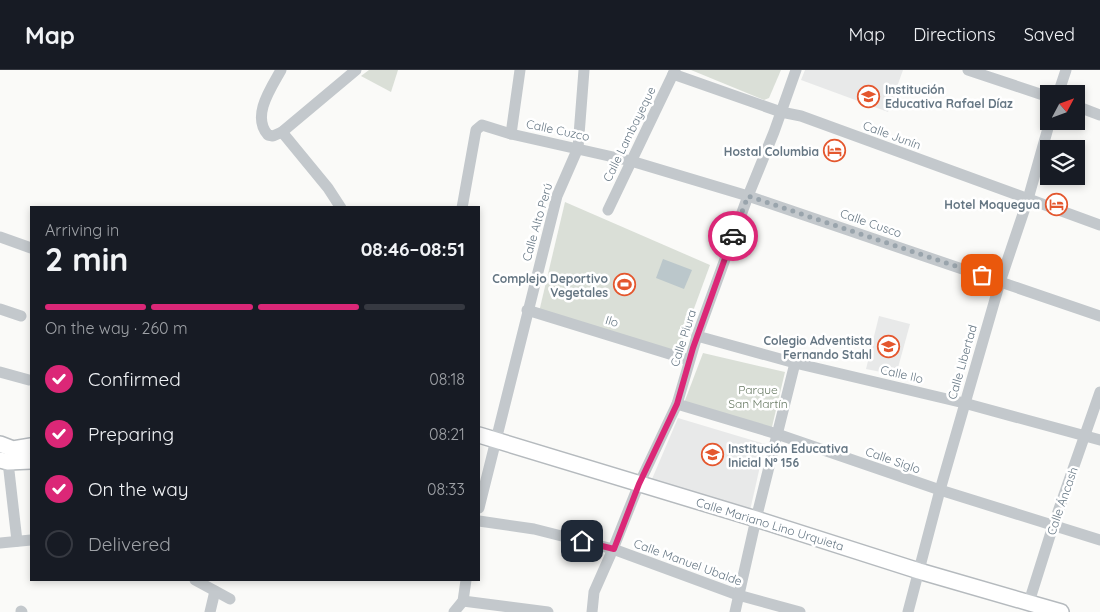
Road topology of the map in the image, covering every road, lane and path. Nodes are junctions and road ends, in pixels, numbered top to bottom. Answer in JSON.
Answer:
{"nodes":[{"id":1,"x":281,"y":70,"type":"edge"},
{"id":2,"x":356,"y":70,"type":"edge"},
{"id":3,"x":520,"y":70,"type":"edge"},
{"id":4,"x":584,"y":70,"type":"edge"},
{"id":5,"x":796,"y":70,"type":"edge"},
{"id":6,"x":968,"y":70,"type":"edge"},
{"id":7,"x":1066,"y":70,"type":"edge"},
{"id":8,"x":674,"y":72,"type":"edge"},
{"id":9,"x":1061,"y":85,"type":"edge"},
{"id":10,"x":1040,"y":94,"type":"edge"},
{"id":11,"x":1085,"y":109,"type":"edge"},
{"id":12,"x":781,"y":112,"type":"junction"},
{"id":13,"x":1100,"y":115,"type":"edge"},
{"id":14,"x":1047,"y":130,"type":"edge"},
{"id":15,"x":282,"y":132,"type":"junction"},
{"id":16,"x":511,"y":134,"type":"junction"},
{"id":17,"x":578,"y":148,"type":"junction"},
{"id":18,"x":632,"y":161,"type":"junction"},
{"id":19,"x":748,"y":196,"type":"junction"},
{"id":20,"x":1028,"y":199,"type":"junction"},
{"id":21,"x":340,"y":206,"type":"edge"},
{"id":22,"x":462,"y":206,"type":"edge"},
{"id":23,"x":608,"y":210,"type":"dead end"},
{"id":24,"x":1100,"y":225,"type":"edge"},
{"id":25,"x":0,"y":237,"type":"edge"},
{"id":26,"x":30,"y":248,"type":"edge"},
{"id":27,"x":1000,"y":282,"type":"junction"},
{"id":28,"x":0,"y":309,"type":"edge"},
{"id":29,"x":527,"y":310,"type":"junction"},
{"id":30,"x":22,"y":316,"type":"dead end"},
{"id":31,"x":1100,"y":316,"type":"edge"},
{"id":32,"x":697,"y":336,"type":"junction"},
{"id":33,"x":689,"y":360,"type":"junction"},
{"id":34,"x":795,"y":363,"type":"junction"},
{"id":35,"x":0,"y":372,"type":"edge"},
{"id":36,"x":29,"y":380,"type":"dead end"},
{"id":37,"x":1100,"y":392,"type":"edge"},
{"id":38,"x":964,"y":403,"type":"junction"},
{"id":39,"x":677,"y":404,"type":"junction"},
{"id":40,"x":777,"y":434,"type":"junction"},
{"id":41,"x":480,"y":435,"type":"edge"},
{"id":42,"x":1084,"y":436,"type":"junction"},
{"id":43,"x":496,"y":439,"type":"junction"},
{"id":44,"x":1100,"y":440,"type":"edge"},
{"id":45,"x":0,"y":444,"type":"edge"},
{"id":46,"x":30,"y":446,"type":"edge"},
{"id":47,"x":4,"y":461,"type":"edge"},
{"id":48,"x":30,"y":461,"type":"edge"},
{"id":49,"x":639,"y":484,"type":"junction"},
{"id":50,"x":940,"y":490,"type":"junction"},
{"id":51,"x":480,"y":504,"type":"edge"},
{"id":52,"x":756,"y":519,"type":"junction"},
{"id":53,"x":480,"y":520,"type":"edge"},
{"id":54,"x":1053,"y":526,"type":"junction"},
{"id":55,"x":30,"y":540,"type":"edge"},
{"id":56,"x":1100,"y":540,"type":"edge"},
{"id":57,"x":17,"y":541,"type":"junction"},
{"id":58,"x":0,"y":543,"type":"edge"},
{"id":59,"x":614,"y":549,"type":"junction"},
{"id":60,"x":919,"y":571,"type":"junction"},
{"id":61,"x":197,"y":581,"type":"edge"},
{"id":62,"x":466,"y":581,"type":"edge"},
{"id":63,"x":215,"y":591,"type":"junction"},
{"id":64,"x":738,"y":595,"type":"junction"},
{"id":65,"x":230,"y":599,"type":"dead end"},
{"id":66,"x":463,"y":601,"type":"junction"},
{"id":67,"x":1028,"y":607,"type":"edge"},
{"id":68,"x":210,"y":612,"type":"edge"},
{"id":69,"x":454,"y":612,"type":"edge"},
{"id":70,"x":548,"y":612,"type":"edge"},
{"id":71,"x":592,"y":612,"type":"edge"},
{"id":72,"x":735,"y":612,"type":"edge"},
{"id":73,"x":800,"y":612,"type":"edge"},
{"id":74,"x":908,"y":612,"type":"edge"},
{"id":75,"x":1061,"y":612,"type":"edge"}],
"edges":[{"from":1,"to":15,"type":"street"},
{"from":2,"to":15,"type":"street"},
{"from":3,"to":16,"type":"street"},
{"from":4,"to":17,"type":"street","name":"Calle Alto Perú"},
{"from":5,"to":12,"type":"street","name":"Calle Piura"},
{"from":6,"to":10,"type":"street"},
{"from":7,"to":9,"type":"street"},
{"from":8,"to":12,"type":"street","name":"Calle Junín"},
{"from":8,"to":18,"type":"street","name":"Calle Lambayeque"},
{"from":11,"to":13,"type":"street"},
{"from":12,"to":19,"type":"street","name":"Calle Piura"},
{"from":12,"to":20,"type":"street","name":"Calle Junín"},
{"from":14,"to":20,"type":"street","name":"Calle Libertad"},
{"from":15,"to":21,"type":"street"},
{"from":16,"to":17,"type":"street","name":"Calle Cuzco"},
{"from":16,"to":22,"type":"street","name":"Calle Cuzco"},
{"from":17,"to":18,"type":"street","name":"Calle Cuzco"},
{"from":17,"to":29,"type":"street","name":"Calle Alto Perú"},
{"from":18,"to":19,"type":"street","name":"Calle Cusco"},
{"from":18,"to":23,"type":"street","name":"Calle Lambayeque"},
{"from":19,"to":27,"type":"street","name":"Calle Cusco"},
{"from":19,"to":32,"type":"street","name":"Calle Piura"},
{"from":20,"to":24,"type":"street","name":"Calle Junín"},
{"from":20,"to":27,"type":"street","name":"Calle Libertad"},
{"from":25,"to":26,"type":"street"},
{"from":27,"to":31,"type":"street","name":"Calle Cusco"},
{"from":27,"to":38,"type":"street","name":"Calle Libertad"},
{"from":28,"to":30,"type":"street"},
{"from":29,"to":33,"type":"street","name":"Ilo"},
{"from":29,"to":43,"type":"street","name":"Calle Alto Perú"},
{"from":32,"to":33,"type":"street","name":"Calle Piura"},
{"from":32,"to":34,"type":"street","name":"Calle Ilo"},
{"from":33,"to":39,"type":"street","name":"Calle Piura"},
{"from":34,"to":38,"type":"street","name":"Calle Ilo"},
{"from":34,"to":40,"type":"street"},
{"from":35,"to":36,"type":"street"},
{"from":37,"to":42,"type":"street","name":"Calle Áncash"},
{"from":38,"to":42,"type":"street","name":"Calle Ilo"},
{"from":38,"to":50,"type":"street","name":"Calle Libertad"},
{"from":39,"to":40,"type":"street","name":"Calle Siglo"},
{"from":39,"to":49,"type":"street","name":"Calle Piura"},
{"from":40,"to":50,"type":"street","name":"Calle Siglo"},
{"from":40,"to":52,"type":"street"},
{"from":41,"to":43,"type":"main road","name":"Calle Mariano Lino Urquieta"},
{"from":42,"to":44,"type":"street","name":"Calle Ilo"},
{"from":42,"to":54,"type":"street","name":"Calle Áncash"},
{"from":43,"to":49,"type":"main road","name":"Calle Mariano Lino Urquieta"},
{"from":43,"to":51,"type":"street","name":"Calle Alto Perú"},
{"from":45,"to":46,"type":"main road"},
{"from":47,"to":48,"type":"main road"},
{"from":47,"to":57,"type":"street"},
{"from":49,"to":52,"type":"main road","name":"Calle Mariano Lino Urquieta"},
{"from":49,"to":59,"type":"street","name":"Calle Piura"},
{"from":50,"to":54,"type":"street","name":"Calle Siglo"},
{"from":50,"to":60,"type":"street","name":"Calle Libertad"},
{"from":52,"to":60,"type":"main road","name":"Calle Mariano Lino Urquieta"},
{"from":52,"to":64,"type":"street"},
{"from":53,"to":59,"type":"street","name":"Calle Manuel Ubalde"},
{"from":54,"to":56,"type":"street","name":"Calle Siglo"},
{"from":54,"to":67,"type":"street","name":"Calle Áncash"},
{"from":55,"to":57,"type":"street"},
{"from":57,"to":58,"type":"street"},
{"from":59,"to":64,"type":"street","name":"Calle Manuel Ubalde"},
{"from":59,"to":71,"type":"street","name":"Calle Piura"},
{"from":60,"to":67,"type":"main road","name":"Calle Mariano Lino Urquieta"},
{"from":60,"to":74,"type":"street","name":"Calle Libertad"},
{"from":61,"to":63,"type":"street"},
{"from":62,"to":66,"type":"street"},
{"from":63,"to":65,"type":"street"},
{"from":63,"to":68,"type":"street"},
{"from":64,"to":72,"type":"street"},
{"from":64,"to":73,"type":"street","name":"Calle Manuel Ubalde"},
{"from":66,"to":69,"type":"street"},
{"from":66,"to":70,"type":"street"},
{"from":67,"to":75,"type":"main road","name":"Calle Mariano Lino Urquieta"}]}
